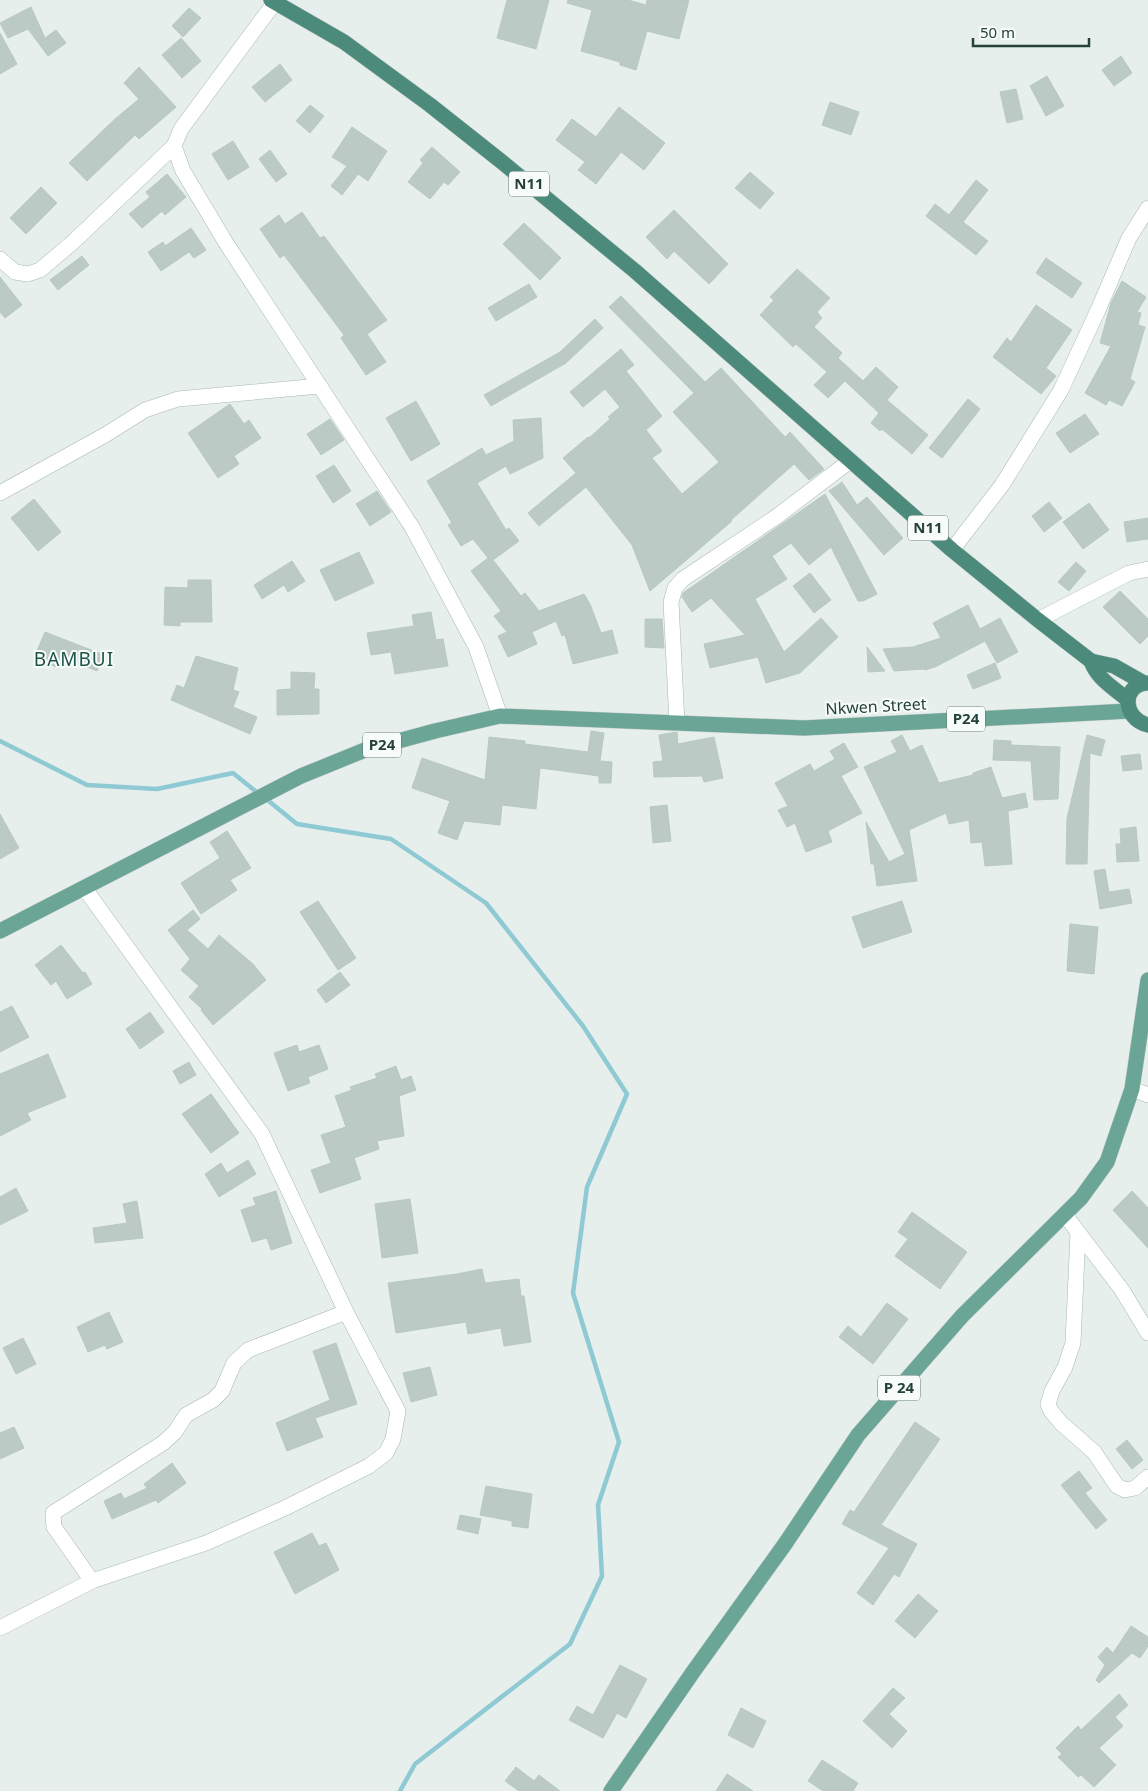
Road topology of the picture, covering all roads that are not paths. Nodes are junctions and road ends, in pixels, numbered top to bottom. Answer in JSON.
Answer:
{"nodes":[{"id":1,"x":273,"y":1,"type":"edge"},
{"id":2,"x":174,"y":146,"type":"junction"},
{"id":3,"x":1148,"y":208,"type":"edge"},
{"id":4,"x":0,"y":260,"type":"edge"},
{"id":5,"x":320,"y":386,"type":"junction"},
{"id":6,"x":850,"y":461,"type":"junction"},
{"id":7,"x":0,"y":493,"type":"edge"},
{"id":8,"x":952,"y":550,"type":"junction"},
{"id":9,"x":1148,"y":569,"type":"edge"},
{"id":10,"x":1038,"y":620,"type":"junction"},
{"id":11,"x":1091,"y":661,"type":"junction"},
{"id":12,"x":1146,"y":683,"type":"edge"},
{"id":13,"x":1129,"y":706,"type":"junction"},
{"id":14,"x":500,"y":716,"type":"junction"},
{"id":15,"x":677,"y":723,"type":"junction"},
{"id":16,"x":1148,"y":725,"type":"edge"},
{"id":17,"x":85,"y":889,"type":"junction"},
{"id":18,"x":0,"y":931,"type":"edge"},
{"id":19,"x":1148,"y":980,"type":"edge"},
{"id":20,"x":1132,"y":1088,"type":"junction"},
{"id":21,"x":1148,"y":1095,"type":"edge"},
{"id":22,"x":1064,"y":1215,"type":"junction"},
{"id":23,"x":1078,"y":1233,"type":"junction"},
{"id":24,"x":346,"y":1312,"type":"junction"},
{"id":25,"x":1148,"y":1333,"type":"edge"},
{"id":26,"x":1148,"y":1477,"type":"edge"},
{"id":27,"x":92,"y":1581,"type":"junction"},
{"id":28,"x":0,"y":1628,"type":"edge"},
{"id":29,"x":612,"y":1791,"type":"edge"}],
"edges":[{"from":1,"to":2,"type":"street"},
{"from":1,"to":6,"type":"highway","number":"N11"},
{"from":2,"to":4,"type":"street"},
{"from":2,"to":5,"type":"street"},
{"from":3,"to":8,"type":"street"},
{"from":5,"to":7,"type":"street"},
{"from":5,"to":14,"type":"street"},
{"from":6,"to":8,"type":"highway","number":"N11"},
{"from":6,"to":15,"type":"street"},
{"from":8,"to":10,"type":"highway","number":"N11"},
{"from":9,"to":10,"type":"street"},
{"from":10,"to":11,"type":"highway","number":"N11"},
{"from":11,"to":12,"type":"highway","number":"N11"},
{"from":11,"to":13,"type":"highway","number":"N11"},
{"from":12,"to":13,"type":"highway"},
{"from":13,"to":15,"type":"main road","name":"Nkwen Street","number":"P24"},
{"from":13,"to":16,"type":"highway"},
{"from":14,"to":15,"type":"main road","number":"P24"},
{"from":14,"to":17,"type":"main road","number":"P24"},
{"from":17,"to":18,"type":"main road","number":"P24"},
{"from":17,"to":24,"type":"street"},
{"from":19,"to":20,"type":"main road","number":"P 24"},
{"from":20,"to":21,"type":"street"},
{"from":20,"to":22,"type":"main road","number":"P 24"},
{"from":22,"to":23,"type":"street"},
{"from":22,"to":29,"type":"main road","number":"P 24"},
{"from":23,"to":25,"type":"street"},
{"from":23,"to":26,"type":"street"},
{"from":24,"to":27,"type":"street"},
{"from":24,"to":27,"type":"street"},
{"from":27,"to":28,"type":"street"}]}
